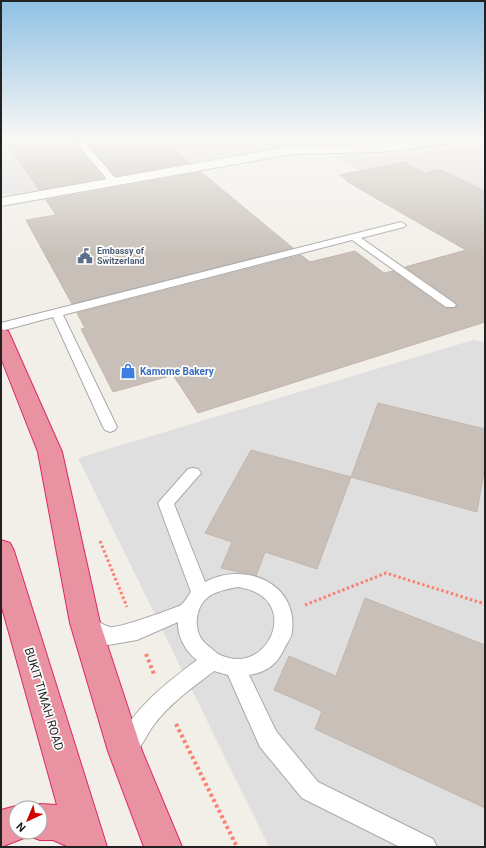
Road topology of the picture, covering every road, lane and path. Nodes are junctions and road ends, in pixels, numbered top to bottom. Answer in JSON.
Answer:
{"nodes":[{"id":1,"x":110,"y":178,"type":"edge"},
{"id":2,"x":133,"y":178,"type":"edge"},
{"id":3,"x":113,"y":181,"type":"junction"},
{"id":4,"x":1,"y":202,"type":"edge"},
{"id":5,"x":401,"y":225,"type":"dead end"},
{"id":6,"x":353,"y":237,"type":"junction"},
{"id":7,"x":450,"y":305,"type":"dead end"},
{"id":8,"x":57,"y":313,"type":"junction"},
{"id":9,"x":1,"y":327,"type":"edge"},
{"id":10,"x":1,"y":335,"type":"edge"},
{"id":11,"x":110,"y":428,"type":"dead end"},
{"id":12,"x":193,"y":473,"type":"dead end"},
{"id":13,"x":1,"y":551,"type":"edge"},
{"id":14,"x":200,"y":593,"type":"junction"},
{"id":15,"x":6,"y":598,"type":"edge"},
{"id":16,"x":485,"y":604,"type":"edge"},
{"id":17,"x":190,"y":610,"type":"junction"},
{"id":18,"x":283,"y":613,"type":"junction"},
{"id":19,"x":85,"y":623,"type":"junction"},
{"id":20,"x":137,"y":632,"type":"junction"},
{"id":21,"x":212,"y":661,"type":"junction"},
{"id":22,"x":235,"y":668,"type":"junction"},
{"id":23,"x":164,"y":699,"type":"junction"},
{"id":24,"x":125,"y":750,"type":"junction"},
{"id":25,"x":48,"y":822,"type":"edge"},
{"id":26,"x":86,"y":840,"type":"edge"},
{"id":27,"x":163,"y":847,"type":"edge"},
{"id":28,"x":237,"y":847,"type":"edge"},
{"id":29,"x":424,"y":847,"type":"edge"}],
"edges":[{"from":1,"to":3,"type":"lane"},
{"from":2,"to":3,"type":"street"},
{"from":3,"to":4,"type":"street"},
{"from":5,"to":6,"type":"lane"},
{"from":6,"to":7,"type":"lane"},
{"from":6,"to":8,"type":"lane"},
{"from":8,"to":9,"type":"lane"},
{"from":8,"to":11,"type":"lane"},
{"from":10,"to":19,"type":"highway"},
{"from":12,"to":14,"type":"lane"},
{"from":13,"to":15,"type":"highway","name":"BUKIT TIMAH ROAD"},
{"from":14,"to":17,"type":"lane"},
{"from":14,"to":18,"type":"lane"},
{"from":15,"to":26,"type":"highway","name":"BUKIT TIMAH ROAD"},
{"from":16,"to":18,"type":"path"},
{"from":17,"to":20,"type":"lane"},
{"from":17,"to":21,"type":"lane"},
{"from":18,"to":22,"type":"lane"},
{"from":19,"to":20,"type":"lane"},
{"from":19,"to":24,"type":"highway"},
{"from":20,"to":23,"type":"path"},
{"from":21,"to":22,"type":"lane"},
{"from":21,"to":23,"type":"lane"},
{"from":22,"to":29,"type":"lane"},
{"from":23,"to":24,"type":"lane"},
{"from":23,"to":28,"type":"path"},
{"from":24,"to":27,"type":"highway"},
{"from":25,"to":26,"type":"highway"}]}
